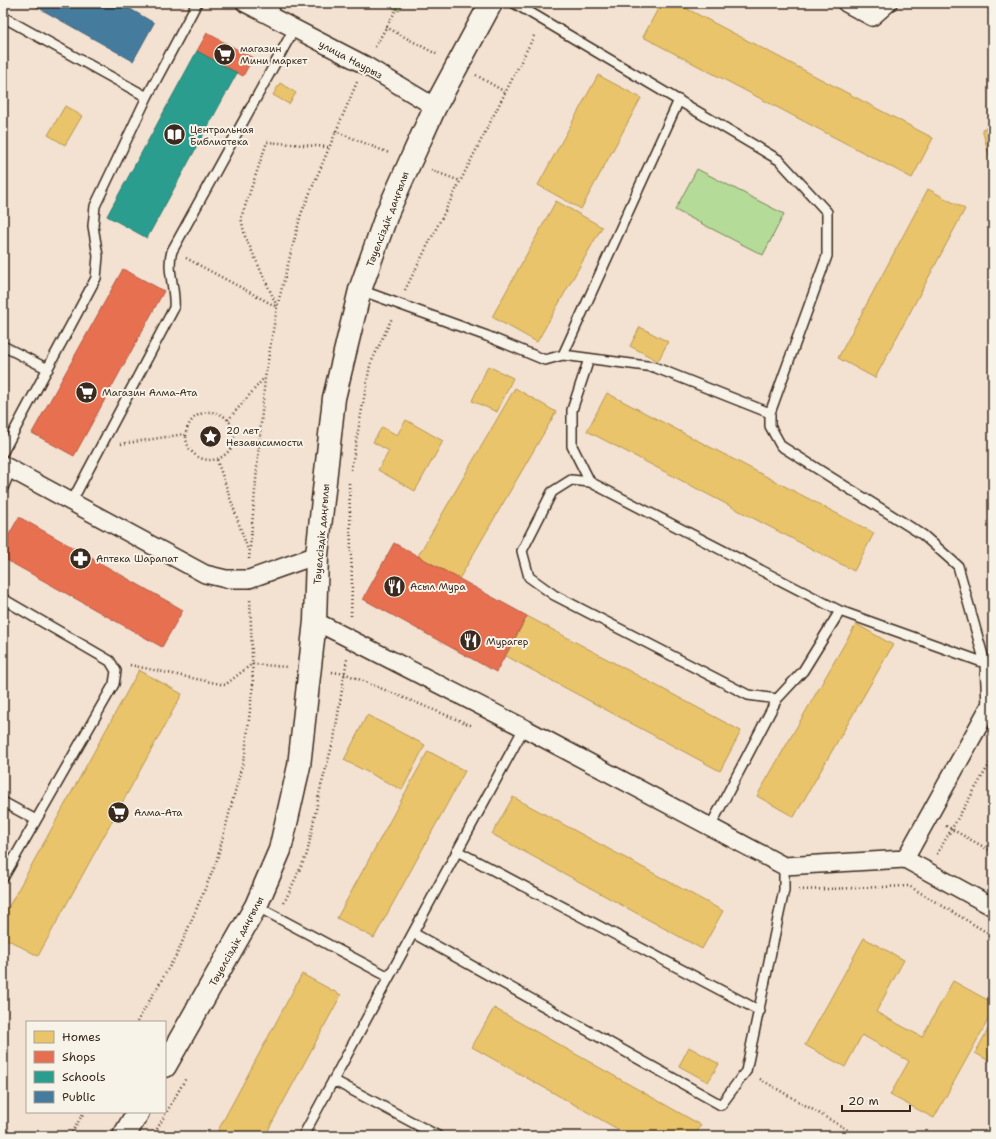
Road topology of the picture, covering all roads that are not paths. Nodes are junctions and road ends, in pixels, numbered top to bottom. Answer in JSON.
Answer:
{"nodes":[{"id":1,"x":197,"y":3,"type":"edge"},
{"id":2,"x":245,"y":3,"type":"edge"},
{"id":3,"x":491,"y":3,"type":"edge"},
{"id":4,"x":514,"y":3,"type":"edge"},
{"id":5,"x":846,"y":3,"type":"edge"},
{"id":6,"x":888,"y":3,"type":"edge"},
{"id":7,"x":273,"y":10,"type":"edge"},
{"id":8,"x":3,"y":17,"type":"edge"},
{"id":9,"x":294,"y":29,"type":"junction"},
{"id":10,"x":147,"y":97,"type":"junction"},
{"id":11,"x":679,"y":100,"type":"junction"},
{"id":12,"x":435,"y":108,"type":"junction"},
{"id":13,"x":360,"y":290,"type":"junction"},
{"id":14,"x":3,"y":346,"type":"edge"},
{"id":15,"x":563,"y":355,"type":"junction"},
{"id":16,"x":589,"y":359,"type":"junction"},
{"id":17,"x":48,"y":370,"type":"junction"},
{"id":18,"x":770,"y":413,"type":"junction"},
{"id":19,"x":3,"y":452,"type":"edge"},
{"id":20,"x":6,"y":468,"type":"edge"},
{"id":21,"x":590,"y":482,"type":"junction"},
{"id":22,"x":3,"y":488,"type":"edge"},
{"id":23,"x":72,"y":501,"type":"junction"},
{"id":24,"x":317,"y":555,"type":"junction"},
{"id":25,"x":3,"y":599,"type":"edge"},
{"id":26,"x":840,"y":611,"type":"junction"},
{"id":27,"x":315,"y":621,"type":"junction"},
{"id":28,"x":985,"y":663,"type":"junction"},
{"id":29,"x":777,"y":699,"type":"junction"},
{"id":30,"x":990,"y":705,"type":"edge"},
{"id":31,"x":524,"y":728,"type":"junction"},
{"id":32,"x":3,"y":802,"type":"edge"},
{"id":33,"x":36,"y":820,"type":"junction"},
{"id":34,"x":710,"y":827,"type":"junction"},
{"id":35,"x":457,"y":851,"type":"junction"},
{"id":36,"x":905,"y":859,"type":"junction"},
{"id":37,"x":784,"y":866,"type":"junction"},
{"id":38,"x":3,"y":878,"type":"edge"},
{"id":39,"x":256,"y":906,"type":"junction"},
{"id":40,"x":993,"y":907,"type":"edge"},
{"id":41,"x":413,"y":933,"type":"junction"},
{"id":42,"x":389,"y":977,"type":"junction"},
{"id":43,"x":760,"y":1011,"type":"junction"},
{"id":44,"x":166,"y":1064,"type":"edge"},
{"id":45,"x":333,"y":1080,"type":"junction"},
{"id":46,"x":137,"y":1113,"type":"edge"},
{"id":47,"x":124,"y":1136,"type":"edge"},
{"id":48,"x":303,"y":1136,"type":"edge"},
{"id":49,"x":438,"y":1136,"type":"edge"}],
"edges":[{"from":1,"to":10,"type":"lane"},
{"from":2,"to":7,"type":"street","name":"улица Наурыз"},
{"from":3,"to":12,"type":"street","name":"Тәуелсіздік даңғылы"},
{"from":4,"to":11,"type":"lane"},
{"from":5,"to":6,"type":"street"},
{"from":7,"to":9,"type":"street","name":"улица Наурыз"},
{"from":8,"to":10,"type":"lane"},
{"from":9,"to":12,"type":"street","name":"улица Наурыз"},
{"from":9,"to":23,"type":"lane"},
{"from":10,"to":17,"type":"lane"},
{"from":11,"to":15,"type":"lane"},
{"from":11,"to":18,"type":"lane"},
{"from":12,"to":13,"type":"street","name":"Тәуелсіздік даңғылы"},
{"from":13,"to":15,"type":"lane"},
{"from":13,"to":24,"type":"street","name":"Тәуелсіздік даңғылы"},
{"from":14,"to":17,"type":"lane"},
{"from":15,"to":16,"type":"lane"},
{"from":16,"to":18,"type":"lane"},
{"from":16,"to":21,"type":"lane"},
{"from":17,"to":19,"type":"lane"},
{"from":18,"to":28,"type":"lane"},
{"from":20,"to":22,"type":"lane"},
{"from":20,"to":23,"type":"street"},
{"from":21,"to":26,"type":"lane"},
{"from":21,"to":29,"type":"lane"},
{"from":23,"to":24,"type":"street"},
{"from":24,"to":27,"type":"street","name":"Тәуелсіздік даңғылы"},
{"from":25,"to":33,"type":"lane"},
{"from":26,"to":28,"type":"lane"},
{"from":26,"to":29,"type":"lane"},
{"from":27,"to":31,"type":"street"},
{"from":27,"to":39,"type":"street","name":"Тәуелсіздік даңғылы"},
{"from":28,"to":30,"type":"lane"},
{"from":29,"to":34,"type":"lane"},
{"from":30,"to":36,"type":"street"},
{"from":31,"to":34,"type":"street"},
{"from":31,"to":35,"type":"lane"},
{"from":32,"to":33,"type":"lane"},
{"from":33,"to":38,"type":"lane"},
{"from":34,"to":37,"type":"street"},
{"from":35,"to":41,"type":"lane"},
{"from":35,"to":43,"type":"lane"},
{"from":36,"to":37,"type":"street"},
{"from":36,"to":40,"type":"street"},
{"from":37,"to":43,"type":"lane"},
{"from":39,"to":42,"type":"lane"},
{"from":39,"to":44,"type":"street","name":"Тәуелсіздік даңғылы"},
{"from":41,"to":42,"type":"lane"},
{"from":41,"to":43,"type":"lane"},
{"from":42,"to":45,"type":"lane"},
{"from":45,"to":48,"type":"lane"},
{"from":45,"to":49,"type":"lane"},
{"from":46,"to":47,"type":"street"}]}
